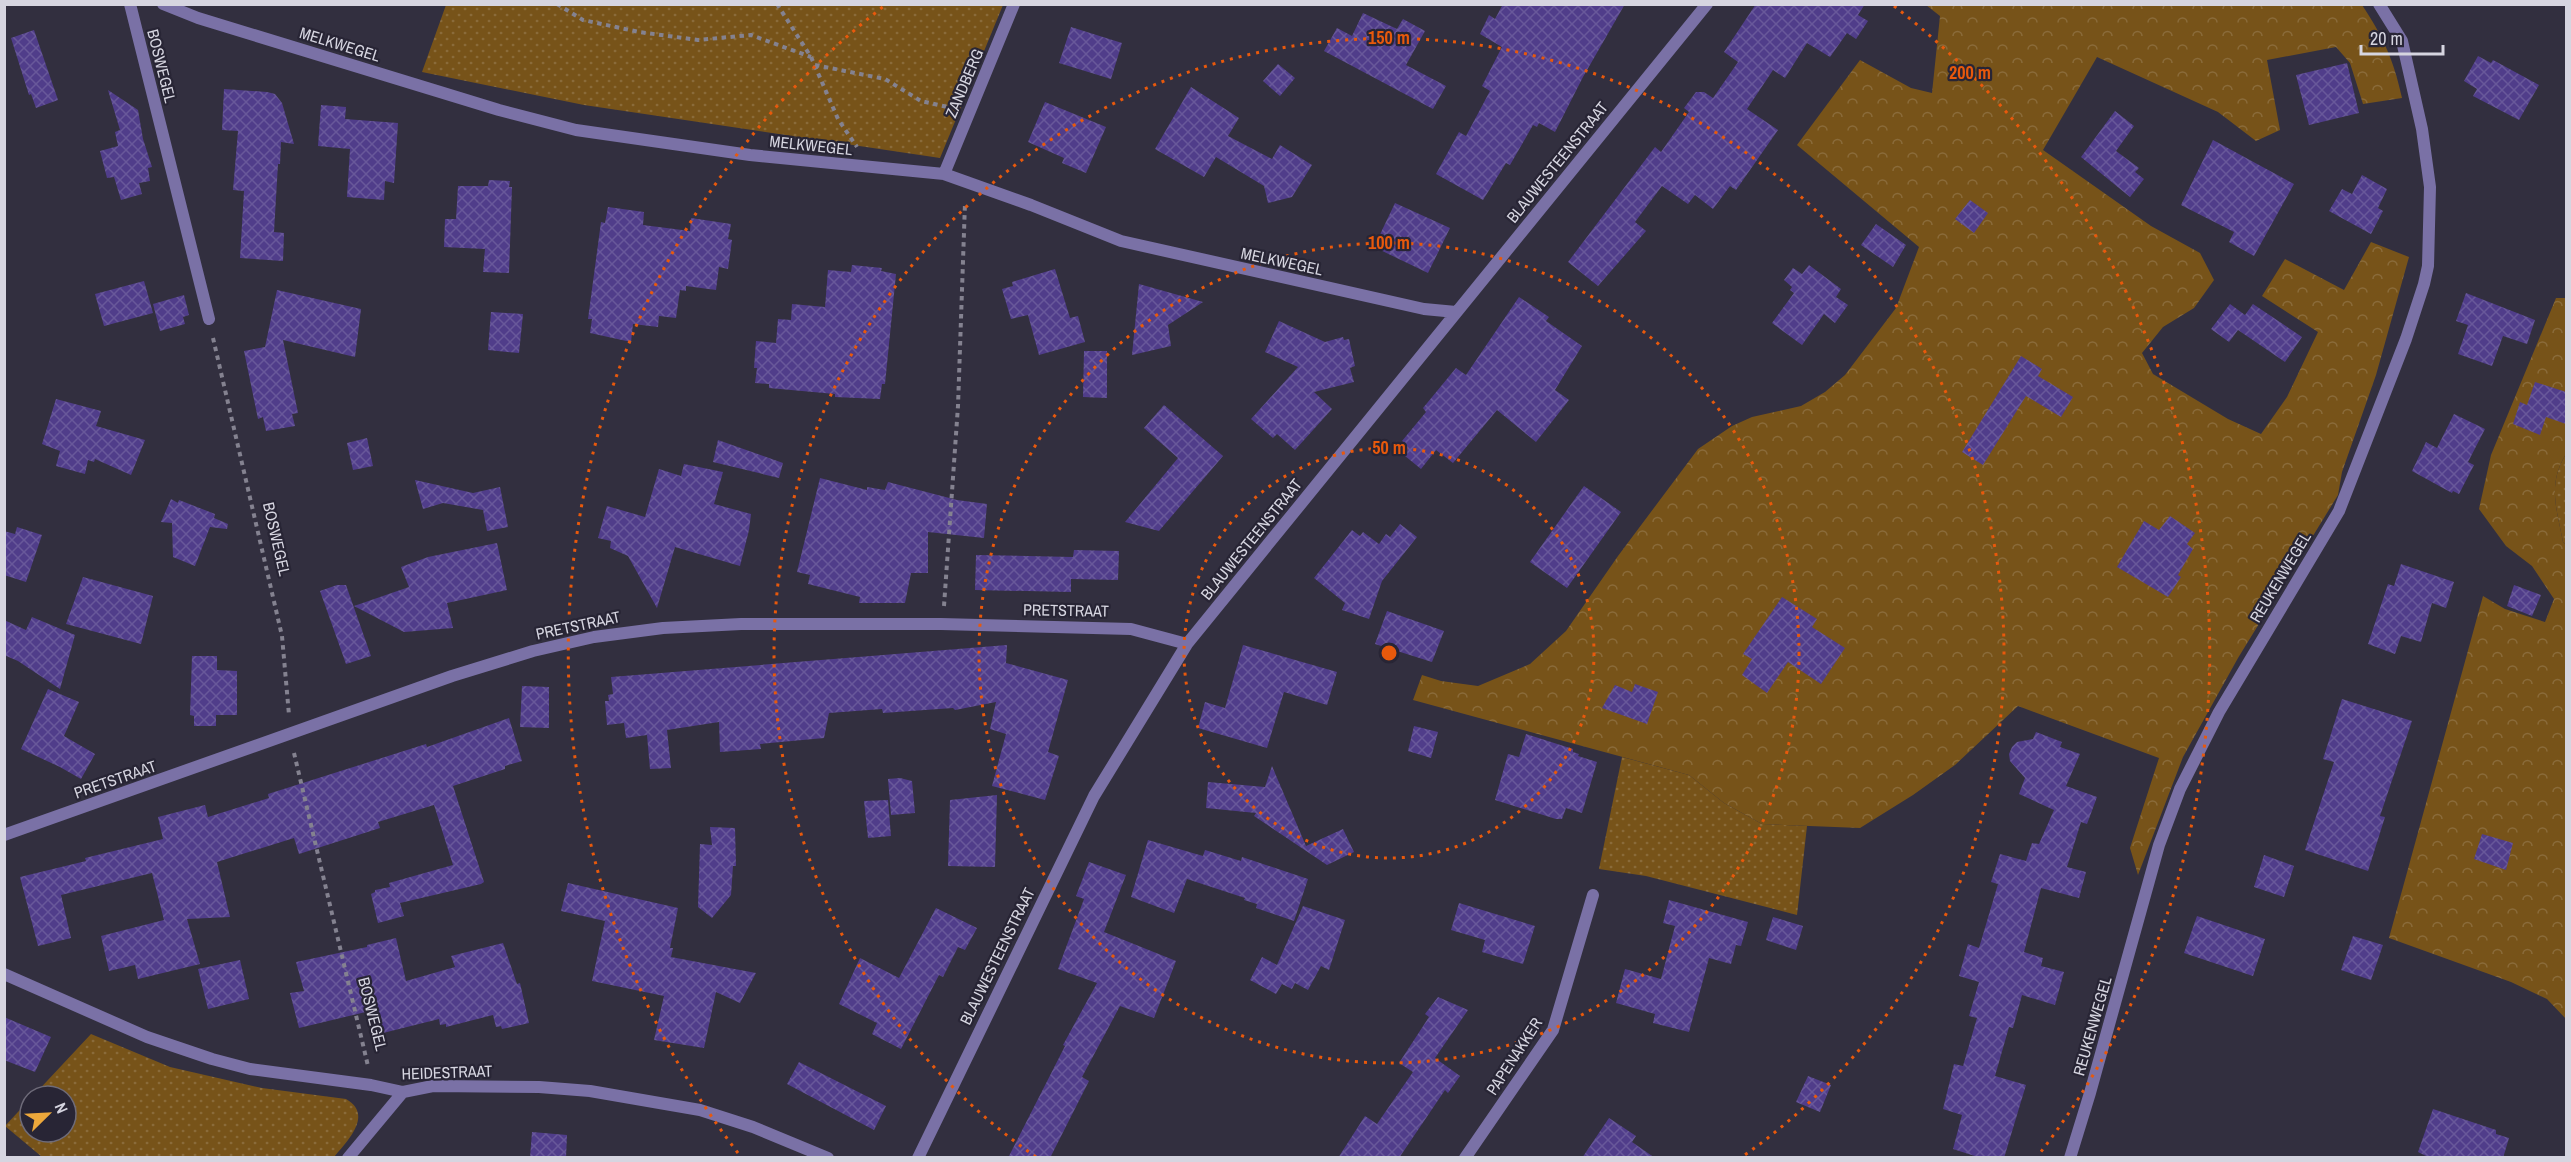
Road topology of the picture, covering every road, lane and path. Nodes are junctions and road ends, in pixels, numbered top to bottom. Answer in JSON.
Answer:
{"nodes":[{"id":1,"x":130,"y":4,"type":"edge"},
{"id":2,"x":163,"y":4,"type":"edge"},
{"id":3,"x":557,"y":4,"type":"edge"},
{"id":4,"x":777,"y":4,"type":"edge"},
{"id":5,"x":1014,"y":4,"type":"edge"},
{"id":6,"x":1707,"y":4,"type":"edge"},
{"id":7,"x":2379,"y":4,"type":"edge"},
{"id":8,"x":811,"y":57,"type":"junction"},
{"id":9,"x":814,"y":64,"type":"junction"},
{"id":10,"x":969,"y":112,"type":"junction"},
{"id":11,"x":871,"y":168,"type":"junction"},
{"id":12,"x":944,"y":174,"type":"junction"},
{"id":13,"x":966,"y":181,"type":"junction"},
{"id":14,"x":1456,"y":312,"type":"junction"},
{"id":15,"x":209,"y":319,"type":"joint"},
{"id":16,"x":941,"y":624,"type":"junction"},
{"id":17,"x":1187,"y":644,"type":"junction"},
{"id":18,"x":292,"y":734,"type":"junction"},
{"id":19,"x":4,"y":835,"type":"edge"},
{"id":20,"x":1593,"y":895,"type":"dead end"},
{"id":21,"x":4,"y":974,"type":"edge"},
{"id":22,"x":371,"y":1085,"type":"junction"},
{"id":23,"x":403,"y":1092,"type":"junction"},
{"id":24,"x":348,"y":1158,"type":"edge"},
{"id":25,"x":828,"y":1158,"type":"edge"},
{"id":26,"x":918,"y":1158,"type":"edge"},
{"id":27,"x":1465,"y":1158,"type":"edge"},
{"id":28,"x":2070,"y":1158,"type":"edge"}],
"edges":[{"from":1,"to":15,"type":"street","name":"BOSWEGEL"},
{"from":2,"to":11,"type":"street","name":"MELKWEGEL"},
{"from":3,"to":8,"type":"path"},
{"from":4,"to":8,"type":"path"},
{"from":5,"to":10,"type":"street","name":"ZANDBERG"},
{"from":6,"to":14,"type":"street","name":"BLAUWESTEENSTRAAT"},
{"from":7,"to":28,"type":"street","name":"REUKENWEGEL"},
{"from":8,"to":9,"type":"path"},
{"from":9,"to":10,"type":"path"},
{"from":9,"to":11,"type":"path"},
{"from":10,"to":12,"type":"street","name":"ZANDBERG"},
{"from":11,"to":12,"type":"street","name":"MELKWEGEL"},
{"from":12,"to":13,"type":"street","name":"MELKWEGEL"},
{"from":13,"to":14,"type":"street","name":"MELKWEGEL"},
{"from":13,"to":16,"type":"path"},
{"from":14,"to":17,"type":"street","name":"BLAUWESTEENSTRAAT"},
{"from":15,"to":18,"type":"path","name":"BOSWEGEL"},
{"from":16,"to":17,"type":"street","name":"PRETSTRAAT"},
{"from":16,"to":18,"type":"street","name":"PRETSTRAAT"},
{"from":17,"to":26,"type":"street","name":"BLAUWESTEENSTRAAT"},
{"from":18,"to":19,"type":"street","name":"PRETSTRAAT"},
{"from":18,"to":22,"type":"path","name":"BOSWEGEL"},
{"from":20,"to":27,"type":"street","name":"PAPENAKKER"},
{"from":21,"to":22,"type":"street","name":"HEIDESTRAAT"},
{"from":22,"to":23,"type":"street","name":"HEIDESTRAAT"},
{"from":23,"to":24,"type":"street"},
{"from":23,"to":25,"type":"street","name":"HEIDESTRAAT"}]}
